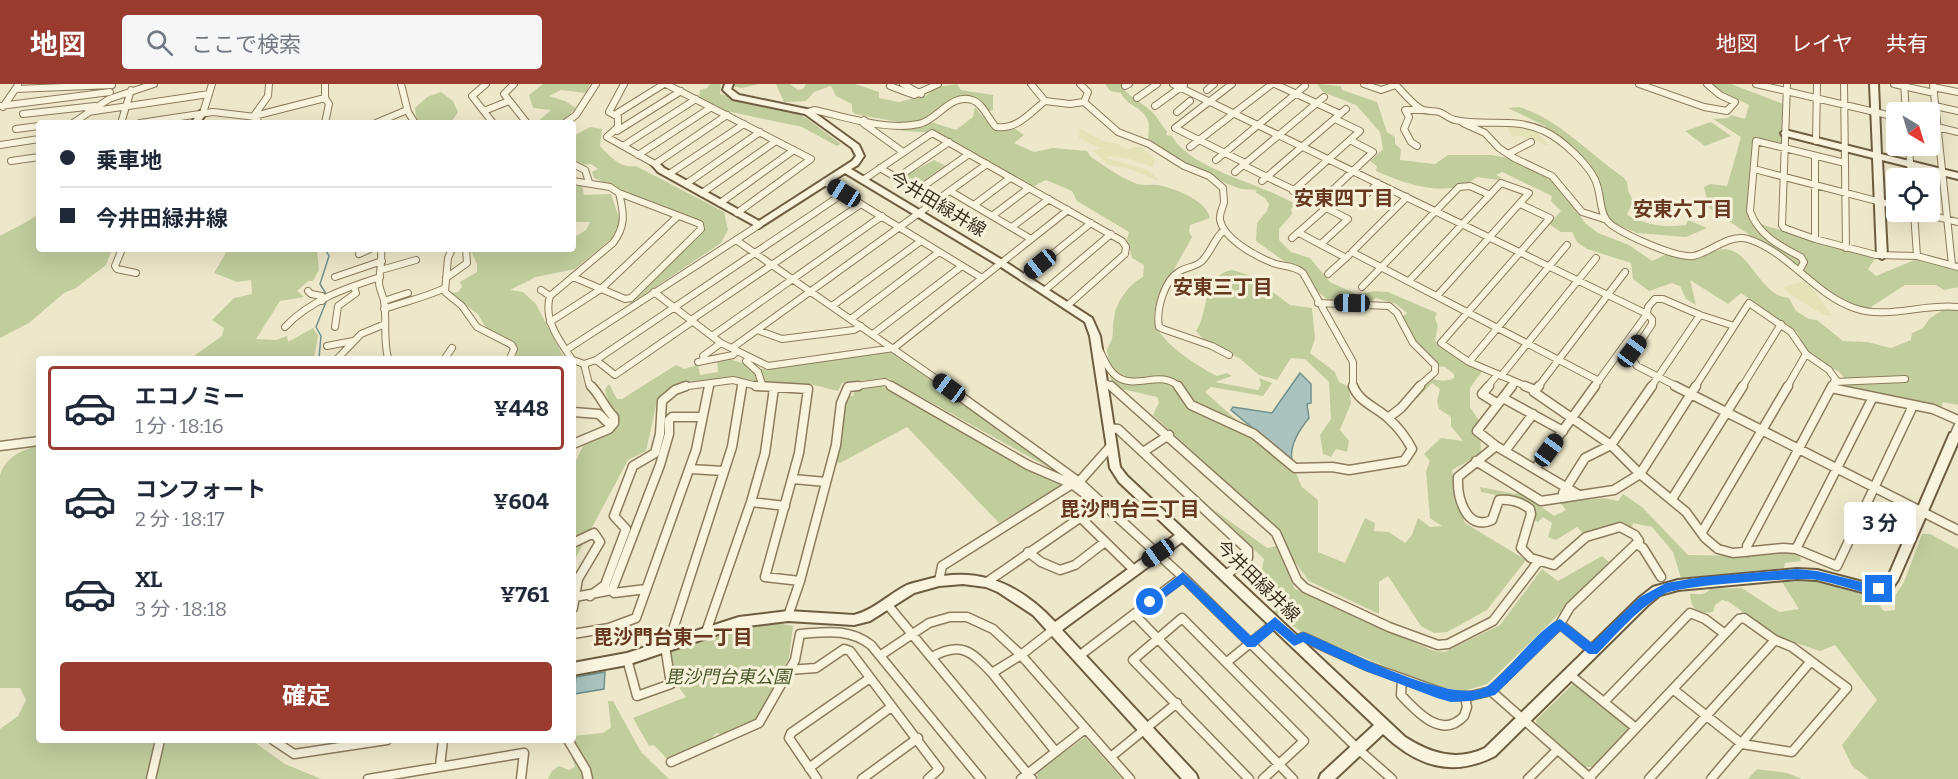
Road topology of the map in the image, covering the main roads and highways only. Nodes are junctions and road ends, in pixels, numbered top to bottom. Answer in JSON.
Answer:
{"nodes":[{"id":1,"x":729,"y":84,"type":"edge"},
{"id":2,"x":1874,"y":84,"type":"edge"},
{"id":3,"x":203,"y":113,"type":"road end"},
{"id":4,"x":197,"y":120,"type":"edge"},
{"id":5,"x":1785,"y":133,"type":"road end"},
{"id":6,"x":1877,"y":156,"type":"junction"},
{"id":7,"x":655,"y":164,"type":"road end"},
{"id":8,"x":844,"y":169,"type":"junction"},
{"id":9,"x":1958,"y":176,"type":"edge"},
{"id":10,"x":1882,"y":256,"type":"road end"},
{"id":11,"x":1957,"y":434,"type":"edge"},
{"id":12,"x":1183,"y":535,"type":"junction"},
{"id":13,"x":1053,"y":630,"type":"junction"},
{"id":14,"x":576,"y":668,"type":"edge"},
{"id":15,"x":1383,"y":725,"type":"junction"},
{"id":16,"x":1333,"y":777,"type":"edge"},
{"id":17,"x":1191,"y":779,"type":"edge"}],
"edges":[{"from":1,"to":8,"type":"main road"},
{"from":2,"to":6,"type":"main road"},
{"from":3,"to":4,"type":"main road"},
{"from":5,"to":6,"type":"main road"},
{"from":6,"to":9,"type":"main road"},
{"from":6,"to":10,"type":"main road"},
{"from":7,"to":8,"type":"main road"},
{"from":8,"to":12,"type":"main road","name":"今井田緑井線"},
{"from":11,"to":15,"type":"main road","name":"今井田緑井線"},
{"from":12,"to":13,"type":"main road"},
{"from":12,"to":15,"type":"main road","name":"今井田緑井線"},
{"from":13,"to":14,"type":"main road"},
{"from":13,"to":17,"type":"main road"},
{"from":15,"to":16,"type":"main road"}]}
